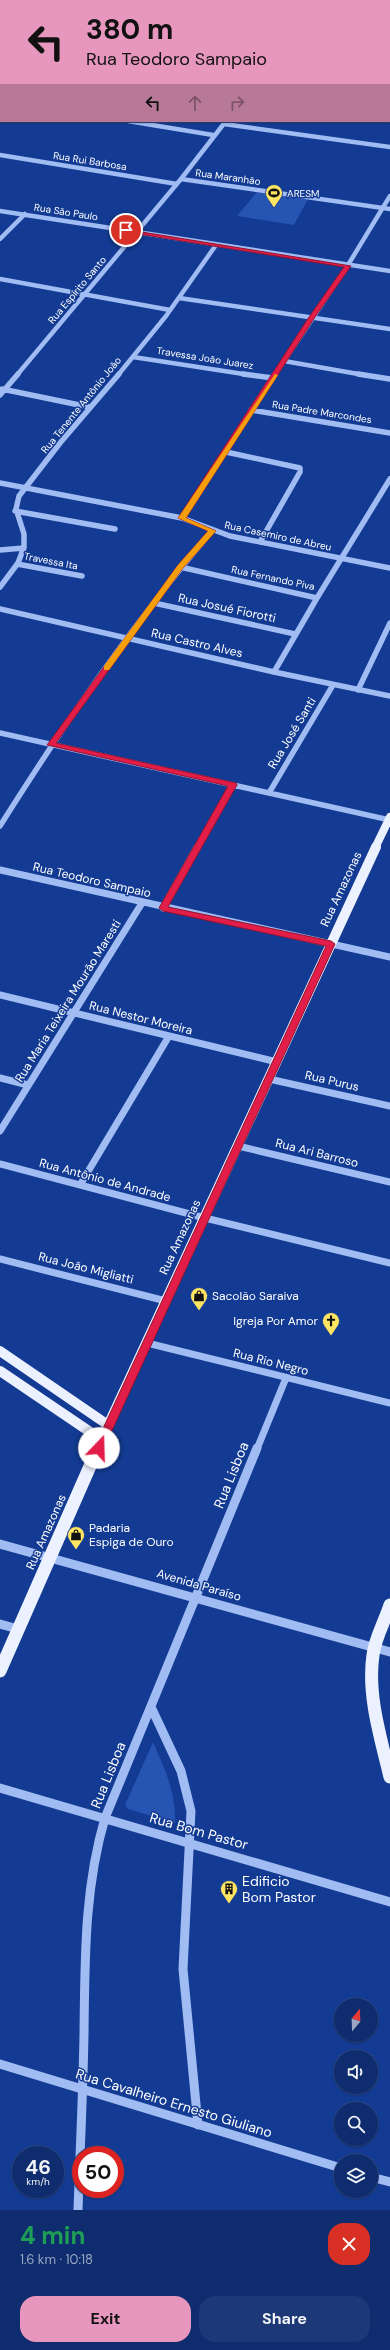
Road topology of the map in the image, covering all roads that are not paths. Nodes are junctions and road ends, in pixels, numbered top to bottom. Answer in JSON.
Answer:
{"nodes":[{"id":1,"x":134,"y":122,"type":"edge"},
{"id":2,"x":224,"y":122,"type":"edge"},
{"id":3,"x":213,"y":135,"type":"junction"},
{"id":4,"x":390,"y":147,"type":"edge"},
{"id":5,"x":0,"y":155,"type":"edge"},
{"id":6,"x":181,"y":179,"type":"junction"},
{"id":7,"x":178,"y":184,"type":"junction"},
{"id":8,"x":390,"y":196,"type":"edge"},
{"id":9,"x":382,"y":208,"type":"junction"},
{"id":10,"x":390,"y":209,"type":"edge"},
{"id":11,"x":0,"y":211,"type":"edge"},
{"id":12,"x":25,"y":214,"type":"junction"},
{"id":13,"x":137,"y":232,"type":"junction"},
{"id":14,"x":0,"y":239,"type":"edge"},
{"id":15,"x":216,"y":244,"type":"junction"},
{"id":16,"x":348,"y":266,"type":"junction"},
{"id":17,"x":390,"y":272,"type":"edge"},
{"id":18,"x":0,"y":279,"type":"edge"},
{"id":19,"x":85,"y":295,"type":"junction"},
{"id":20,"x":179,"y":298,"type":"junction"},
{"id":21,"x":170,"y":310,"type":"junction"},
{"id":22,"x":312,"y":317,"type":"junction"},
{"id":23,"x":390,"y":329,"type":"edge"},
{"id":24,"x":133,"y":357,"type":"junction"},
{"id":25,"x":284,"y":361,"type":"junction"},
{"id":26,"x":273,"y":378,"type":"junction"},
{"id":27,"x":390,"y":379,"type":"edge"},
{"id":28,"x":2,"y":389,"type":"edge"},
{"id":29,"x":0,"y":395,"type":"edge"},
{"id":30,"x":89,"y":407,"type":"junction"},
{"id":31,"x":251,"y":410,"type":"junction"},
{"id":32,"x":390,"y":433,"type":"edge"},
{"id":33,"x":226,"y":452,"type":"junction"},
{"id":34,"x":390,"y":479,"type":"edge"},
{"id":35,"x":0,"y":483,"type":"edge"},
{"id":36,"x":25,"y":488,"type":"junction"},
{"id":37,"x":15,"y":511,"type":"junction"},
{"id":38,"x":182,"y":518,"type":"junction"},
{"id":39,"x":115,"y":529,"type":"dead end"},
{"id":40,"x":212,"y":531,"type":"junction"},
{"id":41,"x":260,"y":542,"type":"junction"},
{"id":42,"x":24,"y":548,"type":"junction"},
{"id":43,"x":0,"y":550,"type":"edge"},
{"id":44,"x":342,"y":559,"type":"junction"},
{"id":45,"x":16,"y":564,"type":"junction"},
{"id":46,"x":180,"y":567,"type":"junction"},
{"id":47,"x":390,"y":568,"type":"edge"},
{"id":48,"x":82,"y":576,"type":"dead end"},
{"id":49,"x":0,"y":587,"type":"edge"},
{"id":50,"x":317,"y":598,"type":"junction"},
{"id":51,"x":154,"y":603,"type":"junction"},
{"id":52,"x":0,"y":609,"type":"edge"},
{"id":53,"x":390,"y":623,"type":"edge"},
{"id":54,"x":295,"y":634,"type":"junction"},
{"id":55,"x":128,"y":638,"type":"junction"},
{"id":56,"x":274,"y":672,"type":"junction"},
{"id":57,"x":333,"y":685,"type":"junction"},
{"id":58,"x":358,"y":690,"type":"junction"},
{"id":59,"x":390,"y":696,"type":"edge"},
{"id":60,"x":0,"y":733,"type":"edge"},
{"id":61,"x":51,"y":745,"type":"junction"},
{"id":62,"x":233,"y":785,"type":"junction"},
{"id":63,"x":269,"y":792,"type":"junction"},
{"id":64,"x":390,"y":819,"type":"edge"},
{"id":65,"x":0,"y":826,"type":"edge"},
{"id":66,"x":0,"y":870,"type":"edge"},
{"id":67,"x":142,"y":903,"type":"junction"},
{"id":68,"x":163,"y":908,"type":"junction"},
{"id":69,"x":331,"y":944,"type":"junction"},
{"id":70,"x":390,"y":957,"type":"edge"},
{"id":71,"x":0,"y":995,"type":"edge"},
{"id":72,"x":74,"y":1013,"type":"junction"},
{"id":73,"x":169,"y":1036,"type":"junction"},
{"id":74,"x":277,"y":1062,"type":"junction"},
{"id":75,"x":0,"y":1078,"type":"edge"},
{"id":76,"x":269,"y":1078,"type":"junction"},
{"id":77,"x":28,"y":1085,"type":"junction"},
{"id":78,"x":390,"y":1106,"type":"edge"},
{"id":79,"x":0,"y":1131,"type":"edge"},
{"id":80,"x":238,"y":1146,"type":"junction"},
{"id":81,"x":0,"y":1164,"type":"edge"},
{"id":82,"x":390,"y":1182,"type":"edge"},
{"id":83,"x":80,"y":1185,"type":"junction"},
{"id":84,"x":205,"y":1218,"type":"junction"},
{"id":85,"x":0,"y":1259,"type":"edge"},
{"id":86,"x":390,"y":1263,"type":"edge"},
{"id":87,"x":166,"y":1301,"type":"junction"},
{"id":88,"x":147,"y":1343,"type":"junction"},
{"id":89,"x":0,"y":1351,"type":"edge"},
{"id":90,"x":0,"y":1371,"type":"edge"},
{"id":91,"x":286,"y":1378,"type":"junction"},
{"id":92,"x":390,"y":1403,"type":"edge"},
{"id":93,"x":108,"y":1425,"type":"junction"},
{"id":94,"x":102,"y":1440,"type":"junction"},
{"id":95,"x":0,"y":1544,"type":"edge"},
{"id":96,"x":49,"y":1557,"type":"junction"},
{"id":97,"x":196,"y":1597,"type":"junction"},
{"id":98,"x":390,"y":1605,"type":"edge"},
{"id":99,"x":0,"y":1624,"type":"edge"},
{"id":100,"x":18,"y":1629,"type":"junction"},
{"id":101,"x":375,"y":1648,"type":"junction"},
{"id":102,"x":390,"y":1652,"type":"edge"},
{"id":103,"x":0,"y":1671,"type":"edge"},
{"id":104,"x":151,"y":1707,"type":"junction"},
{"id":105,"x":390,"y":1777,"type":"edge"},
{"id":106,"x":0,"y":1788,"type":"edge"},
{"id":107,"x":105,"y":1818,"type":"junction"},
{"id":108,"x":189,"y":1843,"type":"junction"},
{"id":109,"x":390,"y":1902,"type":"edge"},
{"id":110,"x":0,"y":2064,"type":"edge"},
{"id":111,"x":83,"y":2090,"type":"junction"},
{"id":112,"x":198,"y":2125,"type":"junction"},
{"id":113,"x":334,"y":2166,"type":"edge"},
{"id":114,"x":378,"y":2179,"type":"edge"},
{"id":115,"x":390,"y":2182,"type":"edge"},
{"id":116,"x":78,"y":2210,"type":"edge"}],
"edges":[{"from":1,"to":3,"type":"street"},
{"from":2,"to":3,"type":"street","name":"Rua Espírito Santo"},
{"from":2,"to":4,"type":"street"},
{"from":3,"to":6,"type":"street","name":"Rua Espírito Santo"},
{"from":5,"to":7,"type":"street","name":"Rua Rui Barbosa"},
{"from":6,"to":7,"type":"street","name":"Rua Espírito Santo"},
{"from":6,"to":9,"type":"street","name":"Rua Maranhão"},
{"from":7,"to":13,"type":"street","name":"Rua Espírito Santo"},
{"from":8,"to":9,"type":"street"},
{"from":9,"to":10,"type":"street","name":"Rua Maranhão"},
{"from":9,"to":16,"type":"street"},
{"from":11,"to":12,"type":"street","name":"Rua São Paulo"},
{"from":12,"to":13,"type":"street","name":"Rua São Paulo"},
{"from":12,"to":14,"type":"street"},
{"from":13,"to":15,"type":"street","name":"Rua São Paulo"},
{"from":13,"to":19,"type":"street","name":"Rua Espírito Santo"},
{"from":15,"to":16,"type":"street","name":"Rua São Paulo"},
{"from":15,"to":20,"type":"street","name":"Rua Tenente Antônio João"},
{"from":16,"to":17,"type":"street","name":"Rua São Paulo"},
{"from":16,"to":22,"type":"street"},
{"from":18,"to":19,"type":"street"},
{"from":19,"to":21,"type":"street"},
{"from":19,"to":28,"type":"street","name":"Rua Espírito Santo"},
{"from":20,"to":21,"type":"street","name":"Rua Tenente Antônio João"},
{"from":20,"to":22,"type":"street"},
{"from":21,"to":24,"type":"street","name":"Rua Tenente Antônio João"},
{"from":22,"to":23,"type":"street"},
{"from":22,"to":25,"type":"street"},
{"from":24,"to":26,"type":"street","name":"Travessa João Juarez"},
{"from":24,"to":30,"type":"street","name":"Rua Tenente Antônio João"},
{"from":25,"to":26,"type":"street"},
{"from":25,"to":27,"type":"street"},
{"from":26,"to":31,"type":"street"},
{"from":28,"to":29,"type":"street","name":"Rua Espírito Santo"},
{"from":28,"to":30,"type":"street"},
{"from":30,"to":36,"type":"street","name":"Rua Tenente Antônio João"},
{"from":31,"to":32,"type":"street","name":"Rua Padre Marcondes"},
{"from":31,"to":33,"type":"street"},
{"from":33,"to":38,"type":"street"},
{"from":33,"to":41,"type":"street"},
{"from":34,"to":44,"type":"street","name":"Rua Fernando Piva"},
{"from":35,"to":36,"type":"street","name":"Rua Casemiro de Abreu"},
{"from":36,"to":37,"type":"street","name":"Rua Tenente Antônio João"},
{"from":36,"to":38,"type":"street","name":"Rua Casemiro de Abreu"},
{"from":37,"to":39,"type":"street"},
{"from":37,"to":42,"type":"street"},
{"from":38,"to":40,"type":"street","name":"Rua Casemiro de Abreu"},
{"from":40,"to":41,"type":"street","name":"Rua Casemiro de Abreu"},
{"from":40,"to":46,"type":"street"},
{"from":41,"to":44,"type":"street","name":"Rua Casemiro de Abreu"},
{"from":42,"to":43,"type":"street"},
{"from":42,"to":45,"type":"street"},
{"from":44,"to":47,"type":"street","name":"Rua Casemiro de Abreu"},
{"from":44,"to":50,"type":"street","name":"Rua Fernando Piva"},
{"from":45,"to":48,"type":"street","name":"Travessa Ita"},
{"from":45,"to":49,"type":"street"},
{"from":46,"to":50,"type":"street","name":"Rua Fernando Piva"},
{"from":46,"to":51,"type":"street"},
{"from":50,"to":54,"type":"street"},
{"from":51,"to":54,"type":"street","name":"Rua Josué Fiorotti"},
{"from":51,"to":55,"type":"street"},
{"from":52,"to":55,"type":"street","name":"Rua Castro Alves"},
{"from":53,"to":58,"type":"street"},
{"from":54,"to":56,"type":"street"},
{"from":55,"to":56,"type":"street","name":"Rua Castro Alves"},
{"from":55,"to":61,"type":"street"},
{"from":56,"to":57,"type":"street","name":"Rua Castro Alves"},
{"from":57,"to":58,"type":"street","name":"Rua Castro Alves"},
{"from":57,"to":63,"type":"street","name":"Rua José Santi"},
{"from":58,"to":59,"type":"street","name":"Rua Castro Alves"},
{"from":60,"to":61,"type":"street"},
{"from":61,"to":62,"type":"street"},
{"from":61,"to":65,"type":"street"},
{"from":62,"to":63,"type":"street"},
{"from":62,"to":68,"type":"street"},
{"from":63,"to":64,"type":"street"},
{"from":64,"to":69,"type":"main road","name":"Rua Amazonas"},
{"from":66,"to":67,"type":"street","name":"Rua Teodoro Sampaio"},
{"from":67,"to":68,"type":"street","name":"Rua Teodoro Sampaio"},
{"from":67,"to":72,"type":"street","name":"Rua Maria Teixeira Mourão Maresti"},
{"from":68,"to":69,"type":"street","name":"Rua Teodoro Sampaio"},
{"from":69,"to":70,"type":"street","name":"Rua Teodoro Sampaio"},
{"from":69,"to":74,"type":"main road","name":"Rua Amazonas"},
{"from":71,"to":72,"type":"street","name":"Rua Nestor Moreira"},
{"from":72,"to":73,"type":"street","name":"Rua Nestor Moreira"},
{"from":72,"to":77,"type":"street","name":"Rua Maria Teixeira Mourão Maresti"},
{"from":73,"to":74,"type":"street","name":"Rua Nestor Moreira"},
{"from":73,"to":83,"type":"street"},
{"from":74,"to":76,"type":"main road","name":"Rua Amazonas"},
{"from":75,"to":77,"type":"street"},
{"from":76,"to":78,"type":"street","name":"Rua Purus"},
{"from":76,"to":80,"type":"main road","name":"Rua Amazonas"},
{"from":77,"to":79,"type":"street","name":"Rua Maria Teixeira Mourão Maresti"},
{"from":80,"to":82,"type":"street","name":"Rua Ari Barroso"},
{"from":80,"to":84,"type":"main road","name":"Rua Amazonas"},
{"from":81,"to":83,"type":"street","name":"Rua Antônio de Andrade"},
{"from":83,"to":84,"type":"street","name":"Rua Antônio de Andrade"},
{"from":84,"to":86,"type":"street","name":"Rua Antônio de Andrade"},
{"from":84,"to":87,"type":"main road","name":"Rua Amazonas"},
{"from":85,"to":87,"type":"street","name":"Rua João Migliatti"},
{"from":87,"to":88,"type":"main road","name":"Rua Amazonas"},
{"from":88,"to":91,"type":"street","name":"Rua Rio Negro"},
{"from":88,"to":93,"type":"main road","name":"Rua Amazonas"},
{"from":89,"to":93,"type":"main road"},
{"from":90,"to":94,"type":"main road"},
{"from":91,"to":92,"type":"street","name":"Rua Rio Negro"},
{"from":91,"to":97,"type":"street","name":"Rua Lisboa"},
{"from":93,"to":94,"type":"main road","name":"Rua Amazonas"},
{"from":94,"to":96,"type":"main road","name":"Rua Amazonas"},
{"from":95,"to":96,"type":"street","name":"Avenida Paraíso"},
{"from":96,"to":97,"type":"street","name":"Avenida Paraíso"},
{"from":96,"to":100,"type":"main road","name":"Rua Amazonas"},
{"from":97,"to":101,"type":"street","name":"Avenida Paraíso"},
{"from":97,"to":104,"type":"street","name":"Rua Lisboa"},
{"from":98,"to":101,"type":"main road"},
{"from":99,"to":100,"type":"street"},
{"from":100,"to":103,"type":"main road","name":"Rua Amazonas"},
{"from":101,"to":102,"type":"street","name":"Avenida Paraíso"},
{"from":101,"to":105,"type":"main road"},
{"from":104,"to":107,"type":"street","name":"Rua Lisboa"},
{"from":104,"to":108,"type":"street"},
{"from":106,"to":107,"type":"street","name":"Rua Bom Pastor"},
{"from":107,"to":108,"type":"street","name":"Rua Bom Pastor"},
{"from":107,"to":111,"type":"street","name":"Rua Lisboa"},
{"from":108,"to":109,"type":"street","name":"Rua Bom Pastor"},
{"from":108,"to":112,"type":"street"},
{"from":110,"to":111,"type":"street","name":"Rua Cavalheiro Ernesto Giuliano"},
{"from":111,"to":112,"type":"street","name":"Rua Cavalheiro Ernesto Giuliano"},
{"from":111,"to":116,"type":"street","name":"Rua Lisboa"},
{"from":112,"to":113,"type":"street","name":"Rua Cavalheiro Ernesto Giuliano"},
{"from":114,"to":115,"type":"street"}]}
